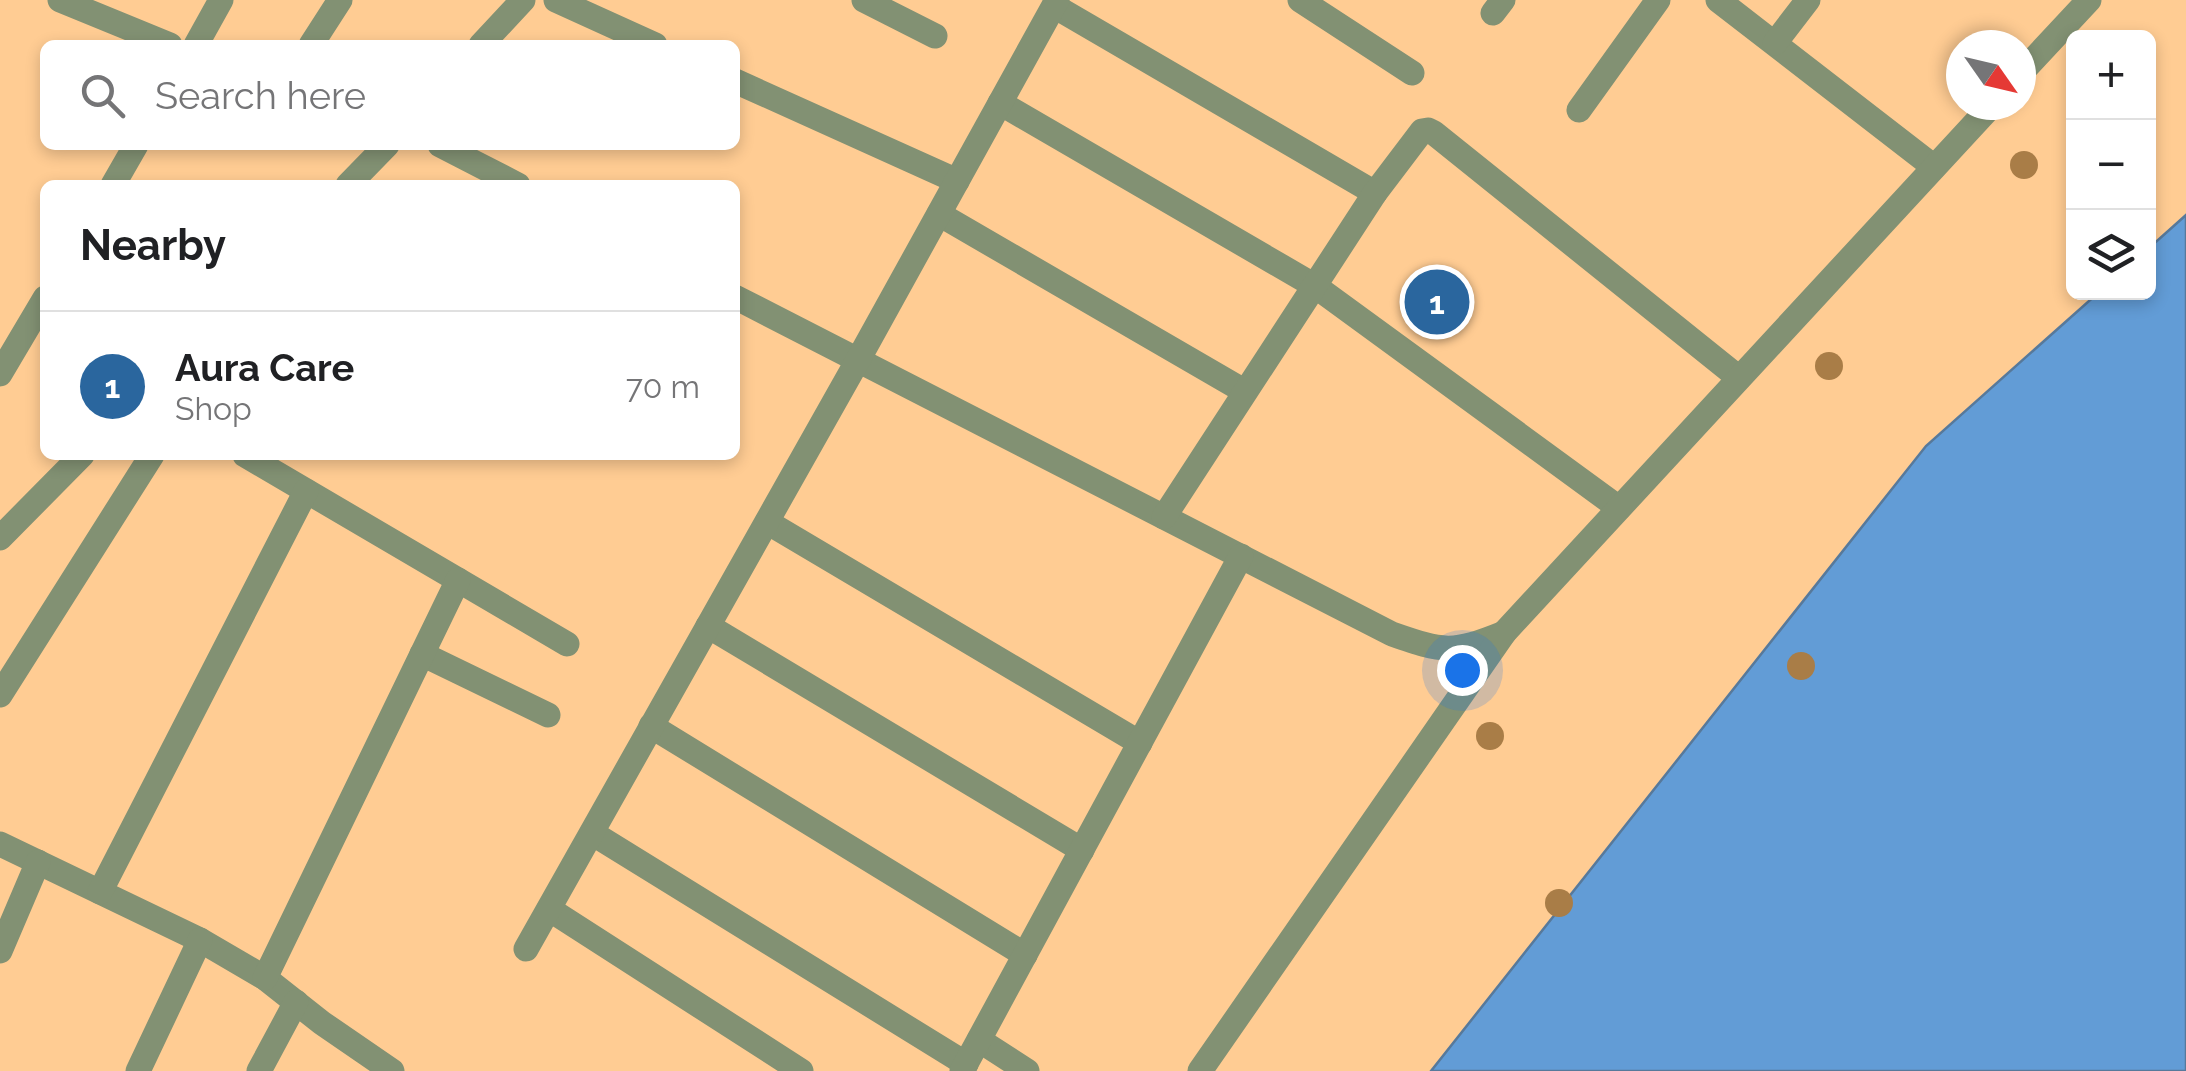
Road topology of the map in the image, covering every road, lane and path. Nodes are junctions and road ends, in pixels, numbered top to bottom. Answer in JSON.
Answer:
{"nodes":[{"id":1,"x":61,"y":0,"type":"edge"},
{"id":2,"x":222,"y":0,"type":"edge"},
{"id":3,"x":340,"y":0,"type":"edge"},
{"id":4,"x":523,"y":0,"type":"edge"},
{"id":5,"x":556,"y":0,"type":"edge"},
{"id":6,"x":864,"y":0,"type":"edge"},
{"id":7,"x":1300,"y":0,"type":"edge"},
{"id":8,"x":1658,"y":0,"type":"edge"},
{"id":9,"x":1718,"y":0,"type":"edge"},
{"id":10,"x":1808,"y":0,"type":"edge"},
{"id":11,"x":2089,"y":0,"type":"edge"},
{"id":12,"x":1056,"y":3,"type":"edge"},
{"id":13,"x":935,"y":36,"type":"dead end"},
{"id":14,"x":158,"y":40,"type":"edge"},
{"id":15,"x":199,"y":40,"type":"edge"},
{"id":16,"x":314,"y":40,"type":"edge"},
{"id":17,"x":486,"y":40,"type":"edge"},
{"id":18,"x":644,"y":40,"type":"edge"},
{"id":19,"x":1775,"y":44,"type":"junction"},
{"id":20,"x":2036,"y":57,"type":"edge"},
{"id":21,"x":1412,"y":74,"type":"dead end"},
{"id":22,"x":740,"y":83,"type":"edge"},
{"id":23,"x":1000,"y":103,"type":"junction"},
{"id":24,"x":1580,"y":110,"type":"dead end"},
{"id":25,"x":1978,"y":120,"type":"edge"},
{"id":26,"x":133,"y":150,"type":"edge"},
{"id":27,"x":382,"y":150,"type":"edge"},
{"id":28,"x":450,"y":150,"type":"edge"},
{"id":29,"x":1934,"y":167,"type":"junction"},
{"id":30,"x":115,"y":180,"type":"edge"},
{"id":31,"x":353,"y":180,"type":"edge"},
{"id":32,"x":508,"y":180,"type":"edge"},
{"id":33,"x":957,"y":181,"type":"junction"},
{"id":34,"x":1376,"y":193,"type":"junction"},
{"id":35,"x":939,"y":214,"type":"junction"},
{"id":36,"x":1315,"y":286,"type":"junction"},
{"id":37,"x":740,"y":300,"type":"edge"},
{"id":38,"x":40,"y":306,"type":"edge"},
{"id":39,"x":858,"y":360,"type":"junction"},
{"id":40,"x":0,"y":374,"type":"edge"},
{"id":41,"x":1739,"y":378,"type":"junction"},
{"id":42,"x":1244,"y":391,"type":"junction"},
{"id":43,"x":77,"y":460,"type":"edge"},
{"id":44,"x":149,"y":460,"type":"edge"},
{"id":45,"x":253,"y":460,"type":"edge"},
{"id":46,"x":306,"y":491,"type":"junction"},
{"id":47,"x":1619,"y":508,"type":"junction"},
{"id":48,"x":1164,"y":517,"type":"junction"},
{"id":49,"x":766,"y":522,"type":"junction"},
{"id":50,"x":0,"y":538,"type":"edge"},
{"id":51,"x":1241,"y":556,"type":"junction"},
{"id":52,"x":458,"y":580,"type":"junction"},
{"id":53,"x":708,"y":626,"type":"junction"},
{"id":54,"x":1504,"y":634,"type":"junction"},
{"id":55,"x":568,"y":644,"type":"dead end"},
{"id":56,"x":422,"y":654,"type":"junction"},
{"id":57,"x":0,"y":696,"type":"edge"},
{"id":58,"x":548,"y":714,"type":"dead end"},
{"id":59,"x":652,"y":726,"type":"junction"},
{"id":60,"x":1140,"y":743,"type":"junction"},
{"id":61,"x":592,"y":833,"type":"junction"},
{"id":62,"x":0,"y":844,"type":"edge"},
{"id":63,"x":1082,"y":850,"type":"junction"},
{"id":64,"x":38,"y":862,"type":"junction"},
{"id":65,"x":100,"y":892,"type":"junction"},
{"id":66,"x":549,"y":909,"type":"junction"},
{"id":67,"x":200,"y":940,"type":"junction"},
{"id":68,"x":526,"y":949,"type":"dead end"},
{"id":69,"x":0,"y":951,"type":"edge"},
{"id":70,"x":1025,"y":955,"type":"junction"},
{"id":71,"x":265,"y":978,"type":"junction"},
{"id":72,"x":296,"y":1002,"type":"junction"},
{"id":73,"x":979,"y":1040,"type":"junction"},
{"id":74,"x":964,"y":1068,"type":"edge"},
{"id":75,"x":138,"y":1071,"type":"edge"},
{"id":76,"x":259,"y":1071,"type":"edge"},
{"id":77,"x":392,"y":1071,"type":"edge"},
{"id":78,"x":802,"y":1071,"type":"edge"},
{"id":79,"x":1026,"y":1071,"type":"edge"},
{"id":80,"x":1200,"y":1071,"type":"edge"}],
"edges":[{"from":1,"to":14,"type":"street"},
{"from":2,"to":15,"type":"street"},
{"from":3,"to":16,"type":"street"},
{"from":4,"to":17,"type":"street"},
{"from":5,"to":18,"type":"street"},
{"from":6,"to":13,"type":"street"},
{"from":7,"to":21,"type":"street"},
{"from":8,"to":24,"type":"street"},
{"from":9,"to":19,"type":"street"},
{"from":10,"to":19,"type":"street"},
{"from":11,"to":20,"type":"street"},
{"from":12,"to":23,"type":"street"},
{"from":12,"to":34,"type":"street"},
{"from":19,"to":29,"type":"street"},
{"from":22,"to":33,"type":"street"},
{"from":23,"to":33,"type":"street"},
{"from":23,"to":36,"type":"street"},
{"from":25,"to":29,"type":"street"},
{"from":26,"to":30,"type":"street"},
{"from":27,"to":31,"type":"street"},
{"from":28,"to":32,"type":"street"},
{"from":29,"to":41,"type":"street"},
{"from":33,"to":35,"type":"street"},
{"from":34,"to":36,"type":"street"},
{"from":34,"to":41,"type":"street"},
{"from":35,"to":39,"type":"street"},
{"from":35,"to":42,"type":"street"},
{"from":36,"to":42,"type":"street"},
{"from":36,"to":47,"type":"street"},
{"from":37,"to":39,"type":"street"},
{"from":38,"to":40,"type":"street"},
{"from":39,"to":48,"type":"street"},
{"from":39,"to":49,"type":"street"},
{"from":41,"to":47,"type":"street"},
{"from":42,"to":48,"type":"street"},
{"from":43,"to":50,"type":"street"},
{"from":44,"to":57,"type":"street"},
{"from":45,"to":46,"type":"street"},
{"from":46,"to":52,"type":"street"},
{"from":46,"to":65,"type":"street"},
{"from":47,"to":54,"type":"street"},
{"from":48,"to":51,"type":"street"},
{"from":49,"to":53,"type":"street"},
{"from":49,"to":60,"type":"street"},
{"from":51,"to":54,"type":"street"},
{"from":51,"to":60,"type":"street"},
{"from":52,"to":55,"type":"street"},
{"from":52,"to":56,"type":"street"},
{"from":53,"to":59,"type":"street"},
{"from":53,"to":63,"type":"street"},
{"from":54,"to":80,"type":"street"},
{"from":56,"to":58,"type":"street"},
{"from":56,"to":71,"type":"street"},
{"from":59,"to":61,"type":"street"},
{"from":59,"to":70,"type":"street"},
{"from":60,"to":63,"type":"street"},
{"from":61,"to":66,"type":"street"},
{"from":61,"to":74,"type":"street"},
{"from":62,"to":64,"type":"street"},
{"from":63,"to":70,"type":"street"},
{"from":64,"to":65,"type":"street"},
{"from":64,"to":69,"type":"street"},
{"from":65,"to":67,"type":"street"},
{"from":66,"to":68,"type":"street"},
{"from":66,"to":78,"type":"street"},
{"from":67,"to":71,"type":"street"},
{"from":67,"to":75,"type":"street"},
{"from":70,"to":73,"type":"street"},
{"from":71,"to":72,"type":"street"},
{"from":72,"to":76,"type":"street"},
{"from":72,"to":77,"type":"street"},
{"from":73,"to":74,"type":"street"},
{"from":73,"to":79,"type":"street"}]}
